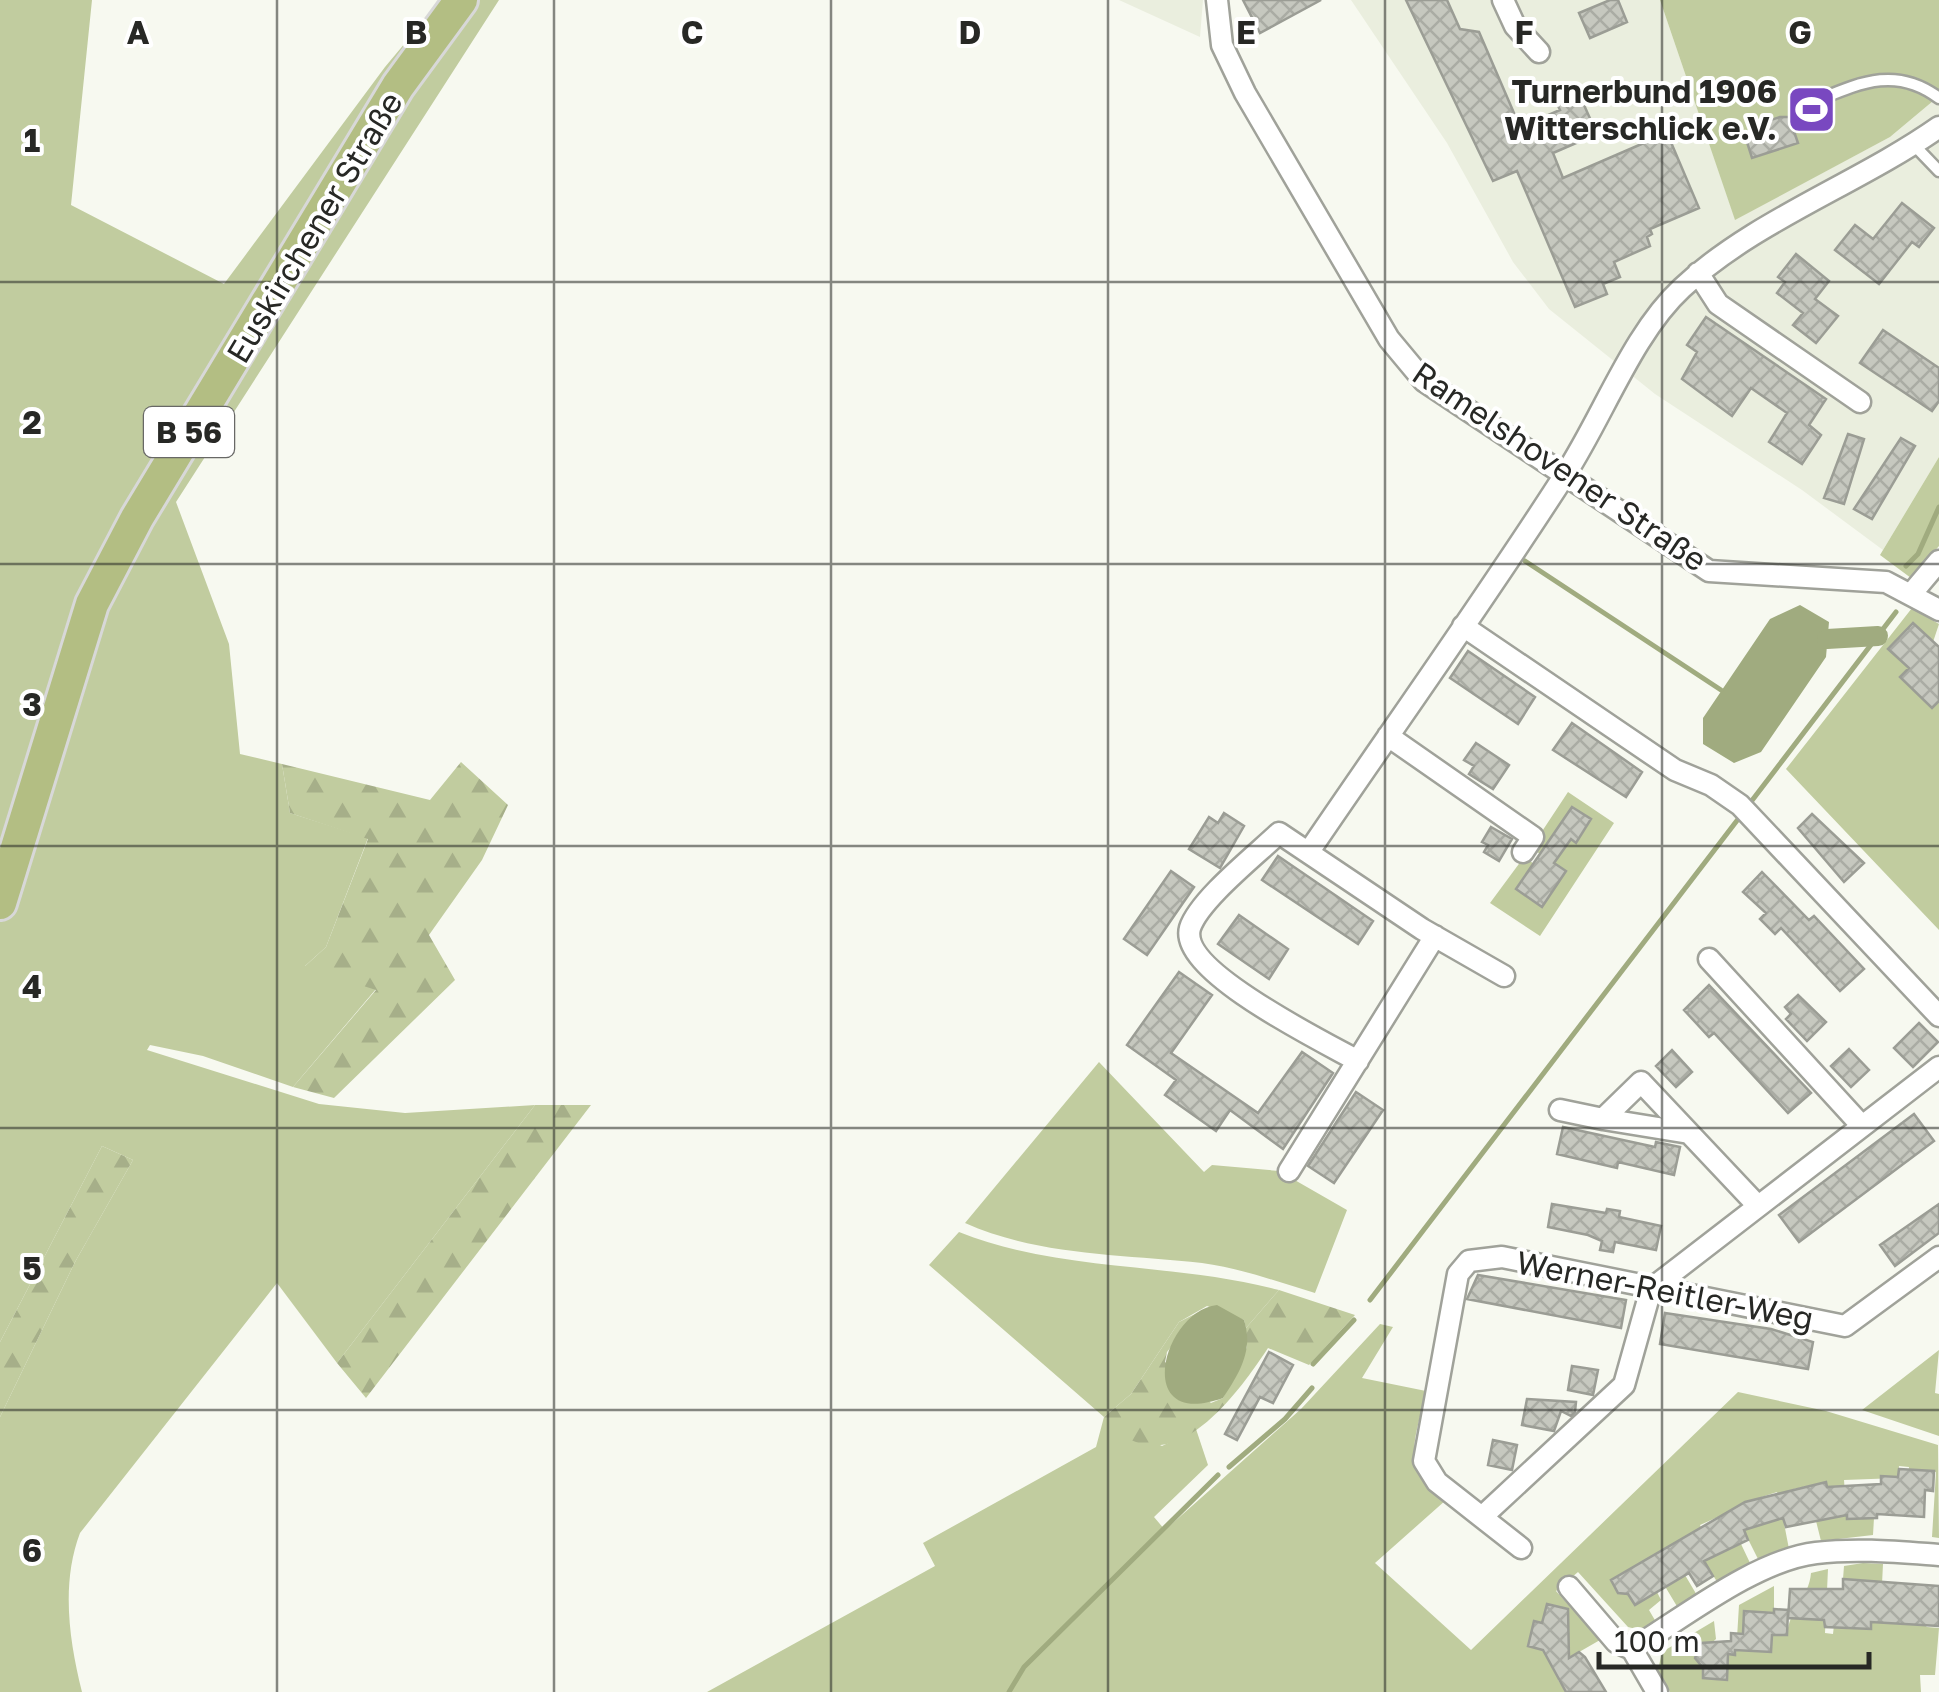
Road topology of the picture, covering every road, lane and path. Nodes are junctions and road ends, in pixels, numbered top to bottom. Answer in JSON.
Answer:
{"nodes":[{"id":1,"x":461,"y":0,"type":"edge"},
{"id":2,"x":1216,"y":0,"type":"edge"},
{"id":3,"x":1503,"y":0,"type":"edge"},
{"id":4,"x":1539,"y":52,"type":"dead end"},
{"id":5,"x":1939,"y":98,"type":"edge"},
{"id":6,"x":1798,"y":108,"type":"dead end"},
{"id":7,"x":1939,"y":128,"type":"edge"},
{"id":8,"x":1914,"y":145,"type":"junction"},
{"id":9,"x":1939,"y":171,"type":"edge"},
{"id":10,"x":1698,"y":273,"type":"junction"},
{"id":11,"x":1860,"y":402,"type":"dead end"},
{"id":12,"x":1566,"y":474,"type":"junction"},
{"id":13,"x":1939,"y":560,"type":"edge"},
{"id":14,"x":1912,"y":593,"type":"junction"},
{"id":15,"x":1939,"y":610,"type":"edge"},
{"id":16,"x":1462,"y":626,"type":"junction"},
{"id":17,"x":1388,"y":736,"type":"junction"},
{"id":18,"x":1310,"y":850,"type":"junction"},
{"id":19,"x":1523,"y":852,"type":"dead end"},
{"id":20,"x":0,"y":903,"type":"edge"},
{"id":21,"x":1435,"y":936,"type":"junction"},
{"id":22,"x":1709,"y":959,"type":"dead end"},
{"id":23,"x":1504,"y":976,"type":"dead end"},
{"id":24,"x":1939,"y":1016,"type":"edge"},
{"id":25,"x":1358,"y":1061,"type":"junction"},
{"id":26,"x":1939,"y":1067,"type":"edge"},
{"id":27,"x":1560,"y":1110,"type":"dead end"},
{"id":28,"x":1602,"y":1119,"type":"junction"},
{"id":29,"x":1862,"y":1126,"type":"junction"},
{"id":30,"x":1689,"y":1133,"type":"junction"},
{"id":31,"x":1288,"y":1171,"type":"dead end"},
{"id":32,"x":1758,"y":1206,"type":"junction"},
{"id":33,"x":1939,"y":1256,"type":"edge"},
{"id":34,"x":1651,"y":1289,"type":"junction"},
{"id":35,"x":1484,"y":1516,"type":"junction"},
{"id":36,"x":1521,"y":1548,"type":"dead end"},
{"id":37,"x":1939,"y":1554,"type":"edge"},
{"id":38,"x":1568,"y":1587,"type":"dead end"},
{"id":39,"x":1632,"y":1649,"type":"junction"},
{"id":40,"x":1657,"y":1692,"type":"edge"}],
"edges":[{"from":1,"to":20,"type":"main road","name":"Euskirchener Straße","number":"B 56"},
{"from":2,"to":12,"type":"street","name":"Ramelshovener Straße"},
{"from":3,"to":4,"type":"street"},
{"from":5,"to":6,"type":"lane"},
{"from":7,"to":8,"type":"street"},
{"from":8,"to":9,"type":"lane"},
{"from":8,"to":10,"type":"street"},
{"from":10,"to":11,"type":"street"},
{"from":10,"to":12,"type":"street"},
{"from":12,"to":14,"type":"street","name":"Ramelshovener Straße"},
{"from":12,"to":16,"type":"street"},
{"from":13,"to":14,"type":"street"},
{"from":14,"to":15,"type":"street","name":"Ramelshovener Straße"},
{"from":16,"to":17,"type":"street"},
{"from":16,"to":24,"type":"street"},
{"from":17,"to":18,"type":"street"},
{"from":17,"to":19,"type":"street"},
{"from":18,"to":21,"type":"street"},
{"from":18,"to":25,"type":"street"},
{"from":21,"to":23,"type":"street"},
{"from":21,"to":25,"type":"street"},
{"from":22,"to":29,"type":"street"},
{"from":25,"to":31,"type":"street"},
{"from":26,"to":29,"type":"street"},
{"from":27,"to":28,"type":"street"},
{"from":28,"to":30,"type":"street"},
{"from":28,"to":30,"type":"street"},
{"from":29,"to":32,"type":"street"},
{"from":30,"to":32,"type":"street"},
{"from":32,"to":34,"type":"street"},
{"from":33,"to":34,"type":"street","name":"Werner-Reitler-Weg"},
{"from":34,"to":35,"type":"street"},
{"from":34,"to":35,"type":"street","name":"Werner-Reitler-Weg"},
{"from":35,"to":36,"type":"street","name":"Werner-Reitler-Weg"},
{"from":37,"to":39,"type":"street"},
{"from":38,"to":39,"type":"street"},
{"from":39,"to":40,"type":"street"}]}
